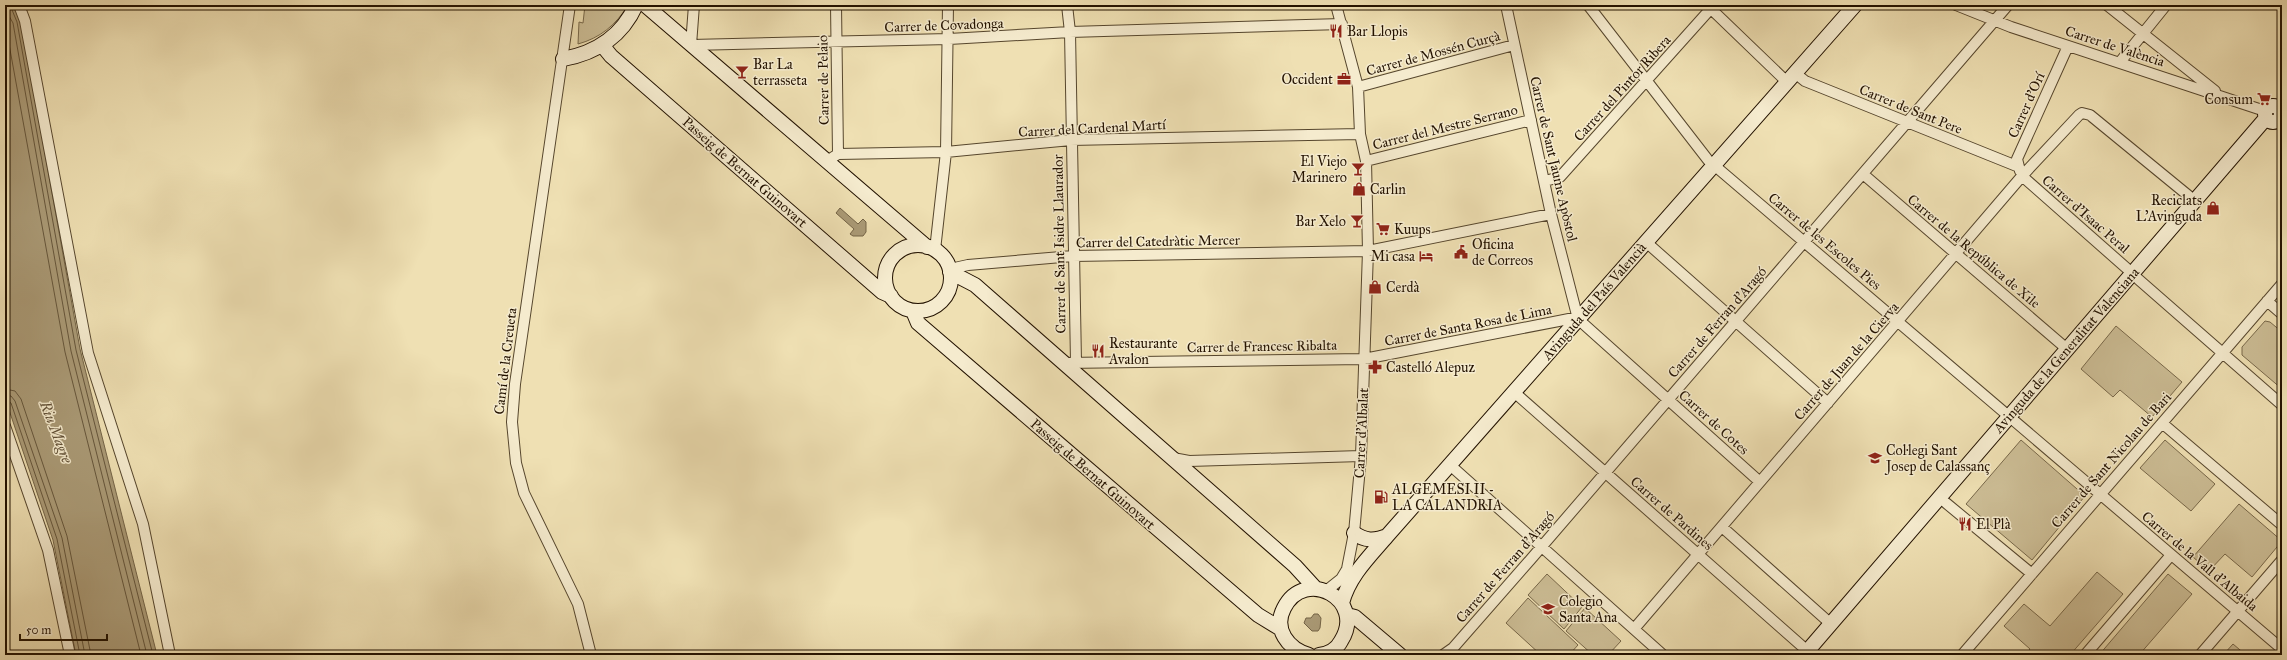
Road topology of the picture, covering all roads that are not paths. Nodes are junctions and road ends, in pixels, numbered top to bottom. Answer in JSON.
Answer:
{"nodes":[{"id":1,"x":19,"y":5,"type":"edge"},
{"id":2,"x":570,"y":5,"type":"edge"},
{"id":3,"x":636,"y":5,"type":"edge"},
{"id":4,"x":644,"y":5,"type":"edge"},
{"id":5,"x":694,"y":5,"type":"edge"},
{"id":6,"x":836,"y":5,"type":"edge"},
{"id":7,"x":948,"y":5,"type":"edge"},
{"id":8,"x":1067,"y":5,"type":"edge"},
{"id":9,"x":1336,"y":5,"type":"edge"},
{"id":10,"x":1506,"y":5,"type":"edge"},
{"id":11,"x":1588,"y":5,"type":"edge"},
{"id":12,"x":1855,"y":5,"type":"edge"},
{"id":13,"x":1956,"y":5,"type":"edge"},
{"id":14,"x":2008,"y":5,"type":"edge"},
{"id":15,"x":2107,"y":5,"type":"edge"},
{"id":16,"x":2166,"y":5,"type":"edge"},
{"id":17,"x":1710,"y":6,"type":"edge"},
{"id":18,"x":1994,"y":21,"type":"junction"},
{"id":19,"x":1342,"y":24,"type":"junction"},
{"id":20,"x":1070,"y":32,"type":"junction"},
{"id":21,"x":2142,"y":32,"type":"junction"},
{"id":22,"x":949,"y":39,"type":"junction"},
{"id":23,"x":836,"y":43,"type":"junction"},
{"id":24,"x":602,"y":45,"type":"junction"},
{"id":25,"x":691,"y":45,"type":"junction"},
{"id":26,"x":1514,"y":45,"type":"junction"},
{"id":27,"x":2068,"y":46,"type":"junction"},
{"id":28,"x":563,"y":58,"type":"junction"},
{"id":29,"x":2120,"y":62,"type":"junction"},
{"id":30,"x":1791,"y":77,"type":"junction"},
{"id":31,"x":1647,"y":81,"type":"junction"},
{"id":32,"x":1358,"y":87,"type":"junction"},
{"id":33,"x":2221,"y":96,"type":"junction"},
{"id":34,"x":2275,"y":114,"type":"edge"},
{"id":35,"x":1531,"y":120,"type":"junction"},
{"id":36,"x":1907,"y":122,"type":"junction"},
{"id":37,"x":1360,"y":134,"type":"junction"},
{"id":38,"x":1071,"y":140,"type":"junction"},
{"id":39,"x":946,"y":152,"type":"junction"},
{"id":40,"x":833,"y":157,"type":"junction"},
{"id":41,"x":1366,"y":161,"type":"junction"},
{"id":42,"x":1713,"y":165,"type":"junction"},
{"id":43,"x":2020,"y":172,"type":"junction"},
{"id":44,"x":1863,"y":174,"type":"junction"},
{"id":45,"x":1545,"y":181,"type":"junction"},
{"id":46,"x":2194,"y":201,"type":"junction"},
{"id":47,"x":1551,"y":214,"type":"junction"},
{"id":48,"x":1646,"y":242,"type":"junction"},
{"id":49,"x":1804,"y":242,"type":"junction"},
{"id":50,"x":931,"y":248,"type":"junction"},
{"id":51,"x":1368,"y":251,"type":"junction"},
{"id":52,"x":1956,"y":254,"type":"junction"},
{"id":53,"x":1073,"y":256,"type":"junction"},
{"id":54,"x":950,"y":270,"type":"junction"},
{"id":55,"x":2135,"y":276,"type":"junction"},
{"id":56,"x":2282,"y":284,"type":"edge"},
{"id":57,"x":890,"y":296,"type":"junction"},
{"id":58,"x":2267,"y":301,"type":"junction"},
{"id":59,"x":913,"y":311,"type":"junction"},
{"id":60,"x":2282,"y":314,"type":"edge"},
{"id":61,"x":1578,"y":319,"type":"junction"},
{"id":62,"x":1736,"y":321,"type":"junction"},
{"id":63,"x":1898,"y":322,"type":"junction"},
{"id":64,"x":2067,"y":349,"type":"junction"},
{"id":65,"x":2223,"y":352,"type":"junction"},
{"id":66,"x":1364,"y":359,"type":"junction"},
{"id":67,"x":1070,"y":363,"type":"junction"},
{"id":68,"x":1514,"y":392,"type":"junction"},
{"id":69,"x":1668,"y":400,"type":"junction"},
{"id":70,"x":1828,"y":403,"type":"junction"},
{"id":71,"x":2282,"y":405,"type":"edge"},
{"id":72,"x":2012,"y":419,"type":"junction"},
{"id":73,"x":2162,"y":423,"type":"junction"},
{"id":74,"x":5,"y":426,"type":"edge"},
{"id":75,"x":1361,"y":456,"type":"junction"},
{"id":76,"x":1172,"y":458,"type":"junction"},
{"id":77,"x":1450,"y":465,"type":"junction"},
{"id":78,"x":1605,"y":473,"type":"junction"},
{"id":79,"x":1760,"y":482,"type":"junction"},
{"id":80,"x":2100,"y":494,"type":"junction"},
{"id":81,"x":1946,"y":503,"type":"junction"},
{"id":82,"x":2282,"y":525,"type":"edge"},
{"id":83,"x":1722,"y":527,"type":"junction"},
{"id":84,"x":1354,"y":533,"type":"junction"},
{"id":85,"x":1386,"y":536,"type":"junction"},
{"id":86,"x":1542,"y":547,"type":"junction"},
{"id":87,"x":1698,"y":555,"type":"junction"},
{"id":88,"x":2171,"y":555,"type":"junction"},
{"id":89,"x":2282,"y":560,"type":"edge"},
{"id":90,"x":2032,"y":574,"type":"junction"},
{"id":91,"x":1321,"y":590,"type":"junction"},
{"id":92,"x":1344,"y":609,"type":"junction"},
{"id":93,"x":2238,"y":612,"type":"junction"},
{"id":94,"x":1831,"y":624,"type":"junction"},
{"id":95,"x":1281,"y":629,"type":"junction"},
{"id":96,"x":1634,"y":629,"type":"junction"},
{"id":97,"x":2282,"y":649,"type":"edge"},
{"id":98,"x":1287,"y":650,"type":"edge"},
{"id":99,"x":1326,"y":654,"type":"edge"},
{"id":100,"x":1810,"y":654,"type":"edge"},
{"id":101,"x":70,"y":655,"type":"edge"},
{"id":102,"x":170,"y":655,"type":"edge"},
{"id":103,"x":591,"y":655,"type":"edge"},
{"id":104,"x":1308,"y":655,"type":"edge"},
{"id":105,"x":1400,"y":655,"type":"edge"},
{"id":106,"x":1443,"y":655,"type":"edge"},
{"id":107,"x":1663,"y":655,"type":"edge"},
{"id":108,"x":1962,"y":655,"type":"edge"},
{"id":109,"x":2085,"y":655,"type":"edge"},
{"id":110,"x":2200,"y":655,"type":"edge"}],
"edges":[{"from":1,"to":102,"type":"street"},
{"from":2,"to":28,"type":"street","name":"Camí de la Creueta"},
{"from":3,"to":24,"type":"street"},
{"from":4,"to":25,"type":"street"},
{"from":5,"to":25,"type":"street"},
{"from":6,"to":23,"type":"street","name":"Carrer de Pelaio"},
{"from":7,"to":22,"type":"street"},
{"from":8,"to":20,"type":"street","name":"Carrer de Sant Isidre Llaurador"},
{"from":9,"to":19,"type":"street","name":"Carrer d'Albalat"},
{"from":10,"to":26,"type":"street","name":"Carrer de Sant Jaume Apòstol"},
{"from":11,"to":31,"type":"street","name":"Carrer de les Escoles Pies"},
{"from":12,"to":30,"type":"street","name":"Avinguda del País Valencià"},
{"from":13,"to":18,"type":"street","name":"Carrer de València"},
{"from":14,"to":18,"type":"street","name":"Carrer de Ferran d'Aragó"},
{"from":15,"to":21,"type":"street"},
{"from":16,"to":21,"type":"street"},
{"from":17,"to":30,"type":"street","name":"Carrer de Sant Pere"},
{"from":17,"to":31,"type":"street","name":"Carrer del Pintor Ribera"},
{"from":18,"to":27,"type":"street","name":"Carrer de València"},
{"from":18,"to":36,"type":"street","name":"Carrer de Ferran d'Aragó"},
{"from":19,"to":20,"type":"street","name":"Carrer de Covadonga"},
{"from":19,"to":32,"type":"street","name":"Carrer d'Albalat"},
{"from":20,"to":22,"type":"street","name":"Carrer de Covadonga"},
{"from":20,"to":38,"type":"street","name":"Carrer de Sant Isidre Llaurador"},
{"from":21,"to":29,"type":"street"},
{"from":21,"to":33,"type":"street"},
{"from":22,"to":23,"type":"street","name":"Carrer de Covadonga"},
{"from":22,"to":39,"type":"street"},
{"from":23,"to":25,"type":"street","name":"Carrer de Covadonga"},
{"from":23,"to":40,"type":"street","name":"Carrer de Pelaio"},
{"from":24,"to":28,"type":"street"},
{"from":24,"to":57,"type":"street","name":"Passeig de Bernat Guinovart"},
{"from":25,"to":40,"type":"street"},
{"from":26,"to":32,"type":"street","name":"Carrer de Mossén Curçà"},
{"from":26,"to":35,"type":"street","name":"Carrer de Sant Jaume Apòstol"},
{"from":27,"to":29,"type":"street","name":"Carrer de València"},
{"from":27,"to":43,"type":"street","name":"Carrer d'Orí"},
{"from":28,"to":103,"type":"street","name":"Camí de la Creueta"},
{"from":29,"to":33,"type":"street","name":"Carrer de València"},
{"from":30,"to":36,"type":"street","name":"Carrer de Sant Pere"},
{"from":30,"to":42,"type":"street","name":"Avinguda del País Valencià"},
{"from":31,"to":42,"type":"street","name":"Carrer de les Escoles Pies"},
{"from":31,"to":45,"type":"street","name":"Carrer del Pintor Ribera"},
{"from":32,"to":37,"type":"street","name":"Carrer d'Albalat"},
{"from":33,"to":34,"type":"street","name":"Carrer de València"},
{"from":34,"to":46,"type":"street","name":"Avinguda de la Generalitat Valenciana"},
{"from":34,"to":55,"type":"street","name":"Avinguda de la Generalitat Valenciana"},
{"from":35,"to":41,"type":"street","name":"Carrer del Mestre Serrano"},
{"from":35,"to":45,"type":"street","name":"Carrer de Sant Jaume Apòstol"},
{"from":36,"to":43,"type":"street","name":"Carrer de Sant Pere"},
{"from":36,"to":44,"type":"street","name":"Carrer de Ferran d'Aragó"},
{"from":37,"to":38,"type":"street","name":"Carrer del Cardenal Martí"},
{"from":37,"to":41,"type":"street","name":"Carrer d'Albalat"},
{"from":38,"to":39,"type":"street","name":"Carrer del Cardenal Martí"},
{"from":38,"to":53,"type":"street","name":"Carrer de Sant Isidre Llaurador"},
{"from":39,"to":40,"type":"street","name":"Carrer del Cardenal Martí"},
{"from":39,"to":50,"type":"street"},
{"from":40,"to":50,"type":"street"},
{"from":41,"to":51,"type":"street","name":"Carrer d'Albalat"},
{"from":42,"to":48,"type":"street","name":"Avinguda del País Valencià"},
{"from":42,"to":49,"type":"street","name":"Carrer de les Escoles Pies"},
{"from":43,"to":46,"type":"street","name":"Carrer de Juan de la Cierva"},
{"from":43,"to":52,"type":"street","name":"Carrer de Juan de la Cierva"},
{"from":43,"to":55,"type":"street","name":"Carrer d'Isaac Peral"},
{"from":44,"to":49,"type":"street","name":"Carrer de Ferran d'Aragó"},
{"from":44,"to":52,"type":"street","name":"Carrer de la República de Xile"},
{"from":45,"to":47,"type":"street","name":"Carrer de Sant Jaume Apòstol"},
{"from":46,"to":55,"type":"street","name":"Avinguda de la Generalitat Valenciana"},
{"from":47,"to":51,"type":"street","name":"Carrer del Catedràtic Mercer"},
{"from":47,"to":61,"type":"street","name":"Carrer de Sant Jaume Apòstol"},
{"from":48,"to":61,"type":"street","name":"Avinguda del País Valencià"},
{"from":48,"to":62,"type":"street"},
{"from":49,"to":62,"type":"street","name":"Carrer de Ferran d'Aragó"},
{"from":49,"to":63,"type":"street","name":"Carrer de les Escoles Pies"},
{"from":50,"to":54,"type":"street"},
{"from":50,"to":57,"type":"street"},
{"from":51,"to":53,"type":"street","name":"Carrer del Catedràtic Mercer"},
{"from":51,"to":66,"type":"street","name":"Carrer d'Albalat"},
{"from":52,"to":63,"type":"street","name":"Carrer de Juan de la Cierva"},
{"from":52,"to":64,"type":"street","name":"Carrer de la República de Xile"},
{"from":53,"to":54,"type":"street","name":"Carrer del Catedràtic Mercer"},
{"from":53,"to":67,"type":"street","name":"Carrer de Sant Isidre Llaurador"},
{"from":54,"to":59,"type":"street"},
{"from":54,"to":67,"type":"street"},
{"from":55,"to":64,"type":"street","name":"Avinguda de la Generalitat Valenciana"},
{"from":55,"to":65,"type":"street","name":"Carrer d'Isaac Peral"},
{"from":55,"to":72,"type":"street","name":"Avinguda de la Generalitat Valenciana"},
{"from":56,"to":58,"type":"street","name":"Carrer de Sant Nicolau de Bari"},
{"from":57,"to":59,"type":"street"},
{"from":58,"to":60,"type":"street"},
{"from":58,"to":65,"type":"street","name":"Carrer de Sant Nicolau de Bari"},
{"from":59,"to":95,"type":"street","name":"Passeig de Bernat Guinovart"},
{"from":61,"to":66,"type":"street","name":"Carrer de Santa Rosa de Lima"},
{"from":61,"to":68,"type":"street","name":"Avinguda del País Valencià"},
{"from":61,"to":69,"type":"street","name":"Carrer de Cotes"},
{"from":62,"to":69,"type":"street","name":"Carrer de Ferran d'Aragó"},
{"from":62,"to":70,"type":"street"},
{"from":63,"to":70,"type":"street","name":"Carrer de Juan de la Cierva"},
{"from":63,"to":72,"type":"street","name":"Carrer de les Escoles Pies"},
{"from":64,"to":72,"type":"street","name":"Avinguda de la Generalitat Valenciana"},
{"from":65,"to":71,"type":"street","name":"Carrer d'Isaac Peral"},
{"from":65,"to":73,"type":"street","name":"Carrer de Sant Nicolau de Bari"},
{"from":66,"to":67,"type":"street","name":"Carrer de Francesc Ribalta"},
{"from":66,"to":75,"type":"street","name":"Carrer d'Albalat"},
{"from":67,"to":76,"type":"street"},
{"from":68,"to":77,"type":"street","name":"Avinguda del País Valencià"},
{"from":68,"to":78,"type":"street","name":"Carrer de Pardines"},
{"from":69,"to":78,"type":"street","name":"Carrer de Ferran d'Aragó"},
{"from":69,"to":79,"type":"street","name":"Carrer de Cotes"},
{"from":70,"to":79,"type":"street","name":"Carrer de Juan de la Cierva"},
{"from":72,"to":80,"type":"street","name":"Carrer de les Escoles Pies"},
{"from":72,"to":81,"type":"street","name":"Avinguda de la Generalitat Valenciana"},
{"from":72,"to":94,"type":"street","name":"Avinguda de la Generalitat Valenciana"},
{"from":73,"to":80,"type":"street","name":"Carrer de Sant Nicolau de Bari"},
{"from":73,"to":82,"type":"street"},
{"from":74,"to":101,"type":"street"},
{"from":75,"to":76,"type":"street"},
{"from":75,"to":84,"type":"street","name":"Carrer d'Albalat"},
{"from":76,"to":91,"type":"street"},
{"from":77,"to":85,"type":"street","name":"Avinguda del País Valencià"},
{"from":77,"to":86,"type":"street"},
{"from":78,"to":86,"type":"street","name":"Carrer de Ferran d'Aragó"},
{"from":78,"to":87,"type":"street","name":"Carrer de Pardines"},
{"from":79,"to":83,"type":"street","name":"Carrer de Juan de la Cierva"},
{"from":80,"to":88,"type":"street","name":"Carrer de la Vall d'Albaida"},
{"from":80,"to":90,"type":"street","name":"Carrer de Sant Nicolau de Bari"},
{"from":81,"to":90,"type":"street"},
{"from":81,"to":100,"type":"street","name":"Avinguda de la Generalitat Valenciana"},
{"from":83,"to":87,"type":"street","name":"Carrer de Juan de la Cierva"},
{"from":83,"to":94,"type":"street"},
{"from":84,"to":85,"type":"street"},
{"from":84,"to":91,"type":"street","name":"Carrer d'Albalat"},
{"from":85,"to":92,"type":"street","name":"Avinguda del País Valencià"},
{"from":86,"to":96,"type":"street"},
{"from":86,"to":106,"type":"street","name":"Carrer de Ferran d'Aragó"},
{"from":87,"to":96,"type":"street","name":"Carrer de Juan de la Cierva"},
{"from":87,"to":100,"type":"street","name":"Carrer de Pardines"},
{"from":88,"to":93,"type":"street","name":"Carrer de la Vall d'Albaida"},
{"from":88,"to":109,"type":"street"},
{"from":89,"to":93,"type":"street"},
{"from":90,"to":108,"type":"street","name":"Carrer de Sant Nicolau de Bari"},
{"from":91,"to":92,"type":"street"},
{"from":91,"to":95,"type":"street"},
{"from":92,"to":99,"type":"street","name":"Avinguda del País Valencià"},
{"from":92,"to":105,"type":"street"},
{"from":93,"to":97,"type":"street","name":"Carrer de la Vall d'Albaida"},
{"from":93,"to":110,"type":"street"},
{"from":94,"to":100,"type":"street","name":"Avinguda de la Generalitat Valenciana"},
{"from":95,"to":98,"type":"street"},
{"from":96,"to":107,"type":"street"},
{"from":98,"to":104,"type":"street"}]}
